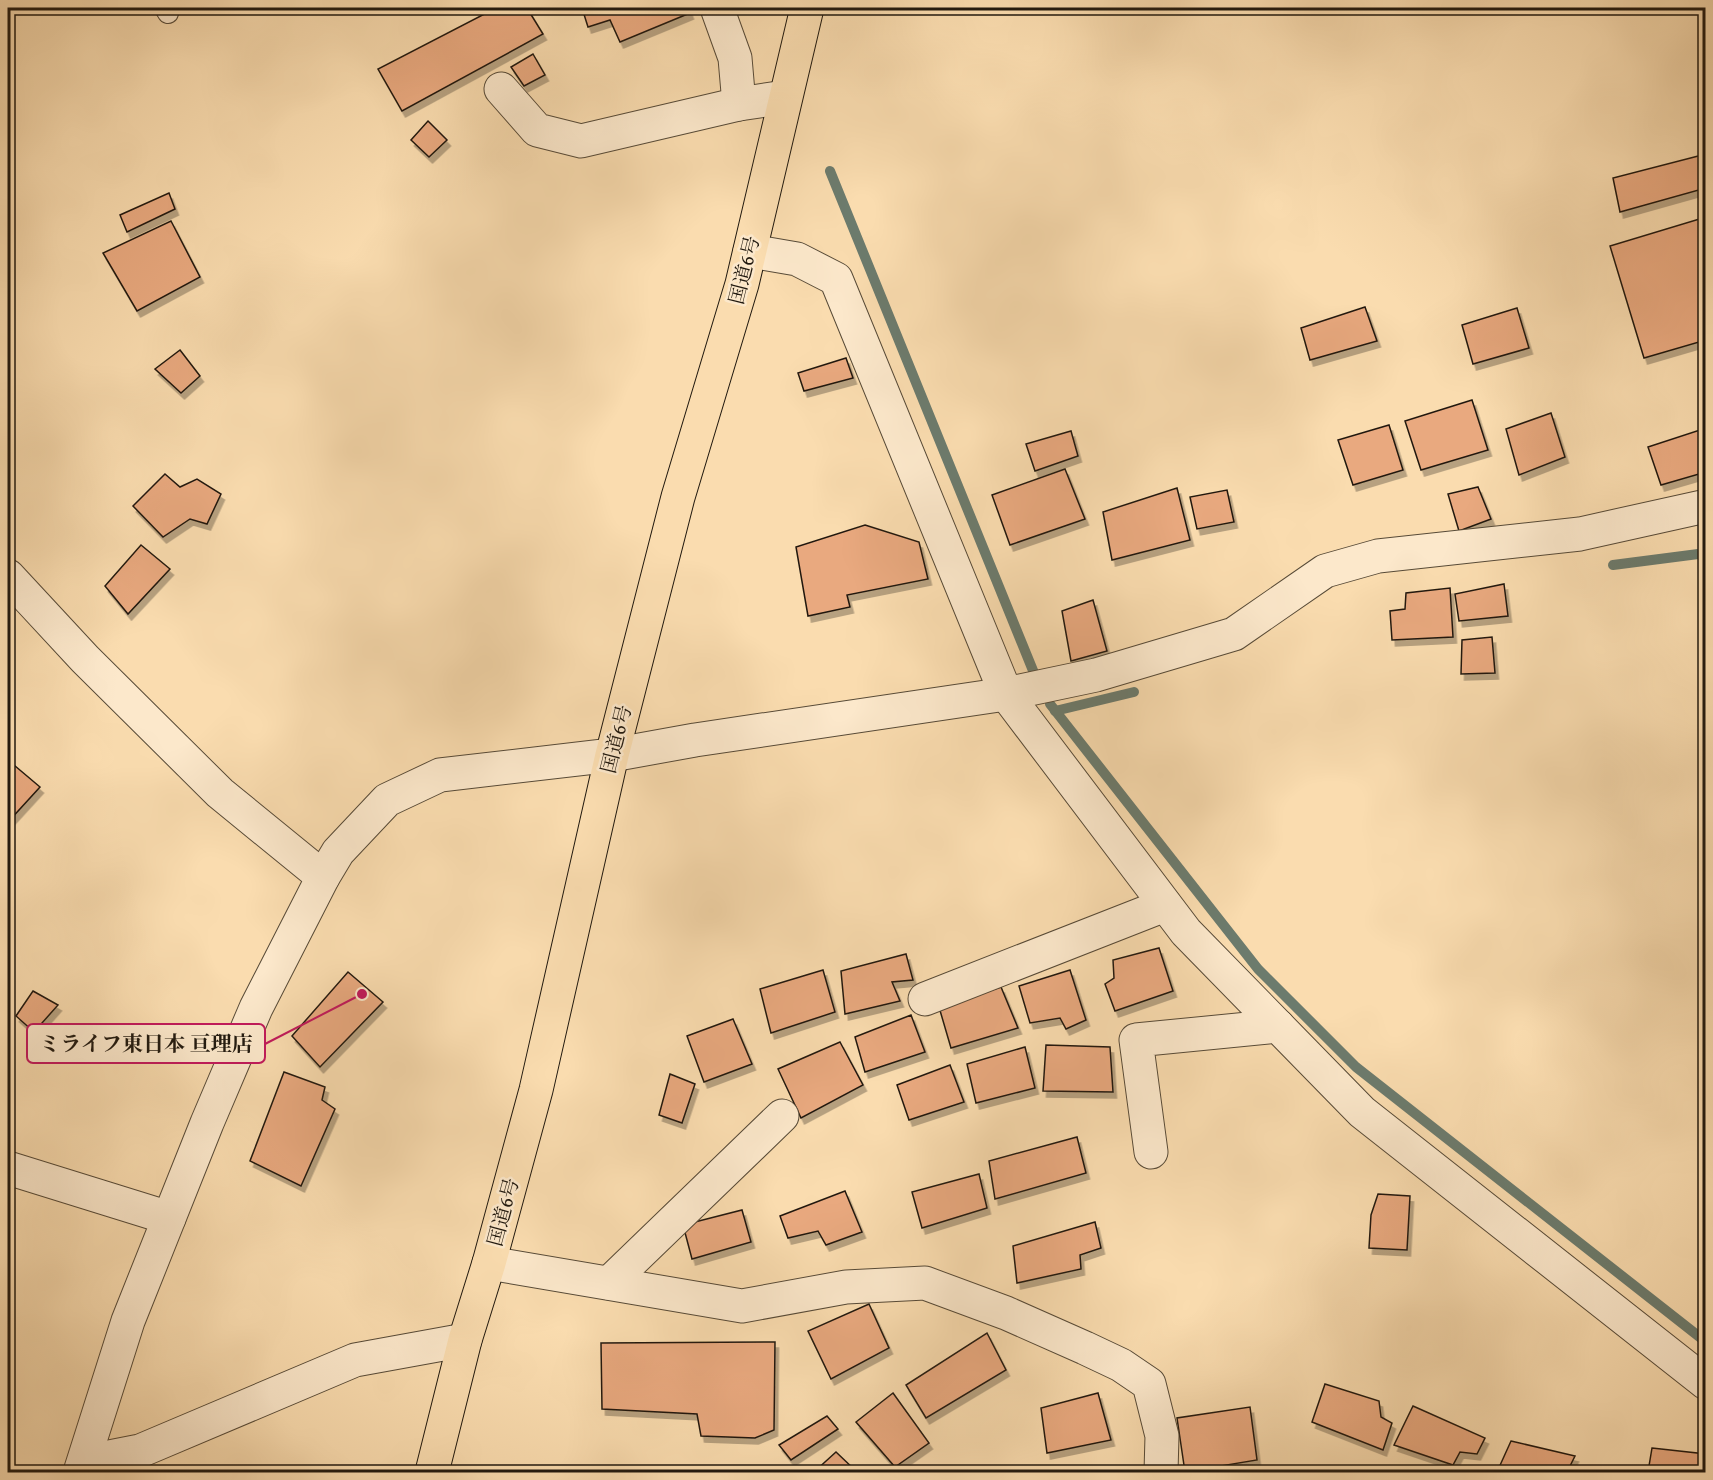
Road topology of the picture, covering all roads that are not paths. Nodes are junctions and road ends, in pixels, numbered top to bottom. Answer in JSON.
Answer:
{"nodes":[{"id":1,"x":717,"y":8,"type":"edge"},
{"id":2,"x":807,"y":8,"type":"edge"},
{"id":3,"x":501,"y":88,"type":"dead end"},
{"id":4,"x":785,"y":97,"type":"junction"},
{"id":5,"x":739,"y":104,"type":"junction"},
{"id":6,"x":750,"y":251,"type":"junction"},
{"id":7,"x":1706,"y":507,"type":"edge"},
{"id":8,"x":8,"y":576,"type":"edge"},
{"id":9,"x":1006,"y":694,"type":"junction"},
{"id":10,"x":612,"y":755,"type":"junction"},
{"id":11,"x":323,"y":877,"type":"junction"},
{"id":12,"x":1165,"y":905,"type":"junction"},
{"id":13,"x":926,"y":999,"type":"dead end"},
{"id":14,"x":1278,"y":1026,"type":"junction"},
{"id":15,"x":782,"y":1116,"type":"dead end"},
{"id":16,"x":1151,"y":1152,"type":"dead end"},
{"id":17,"x":8,"y":1168,"type":"edge"},
{"id":18,"x":169,"y":1218,"type":"junction"},
{"id":19,"x":489,"y":1263,"type":"junction"},
{"id":20,"x":609,"y":1283,"type":"junction"},
{"id":21,"x":465,"y":1340,"type":"junction"},
{"id":22,"x":1706,"y":1383,"type":"edge"},
{"id":23,"x":82,"y":1467,"type":"edge"},
{"id":24,"x":432,"y":1473,"type":"edge"},
{"id":25,"x":1161,"y":1473,"type":"edge"}],
"edges":[{"from":1,"to":5,"type":"street"},
{"from":2,"to":4,"type":"highway","name":"国道6号"},
{"from":3,"to":5,"type":"street"},
{"from":4,"to":5,"type":"street"},
{"from":4,"to":6,"type":"highway","name":"国道6号"},
{"from":6,"to":9,"type":"street"},
{"from":6,"to":10,"type":"highway","name":"国道6号"},
{"from":7,"to":9,"type":"street"},
{"from":8,"to":11,"type":"street"},
{"from":9,"to":10,"type":"street"},
{"from":9,"to":12,"type":"street"},
{"from":10,"to":11,"type":"street"},
{"from":10,"to":19,"type":"highway","name":"国道6号"},
{"from":11,"to":18,"type":"street"},
{"from":12,"to":13,"type":"street"},
{"from":12,"to":14,"type":"street"},
{"from":14,"to":16,"type":"street"},
{"from":14,"to":22,"type":"street"},
{"from":15,"to":20,"type":"street"},
{"from":17,"to":18,"type":"street"},
{"from":18,"to":23,"type":"street"},
{"from":19,"to":20,"type":"street"},
{"from":19,"to":21,"type":"highway","name":"国道6号"},
{"from":20,"to":25,"type":"street"},
{"from":21,"to":23,"type":"street"},
{"from":21,"to":24,"type":"highway","name":"国道6号"}]}
